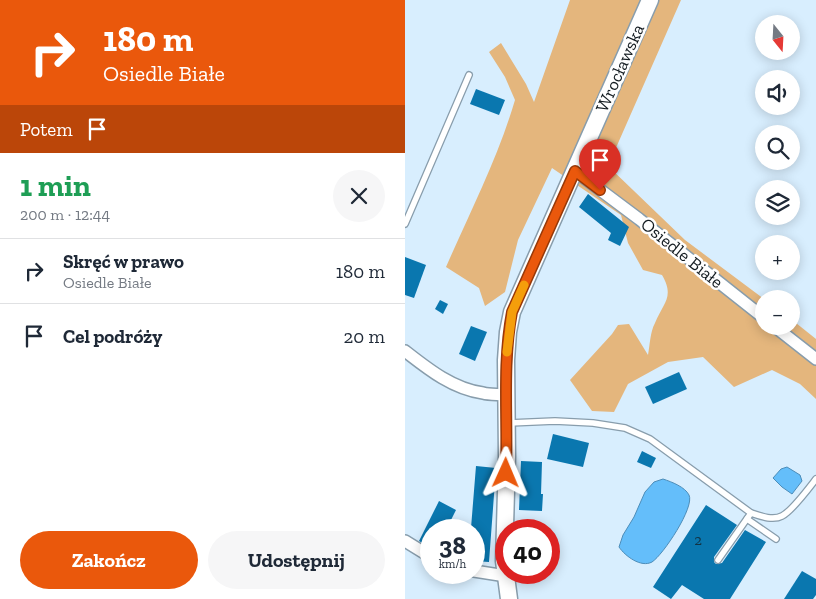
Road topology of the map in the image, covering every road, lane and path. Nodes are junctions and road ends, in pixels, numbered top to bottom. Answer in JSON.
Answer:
{"nodes":[{"id":1,"x":650,"y":0,"type":"edge"},
{"id":2,"x":469,"y":75,"type":"dead end"},
{"id":3,"x":575,"y":171,"type":"junction"},
{"id":4,"x":405,"y":224,"type":"edge"},
{"id":5,"x":755,"y":311,"type":"edge"},
{"id":6,"x":785,"y":335,"type":"edge"},
{"id":7,"x":405,"y":350,"type":"edge"},
{"id":8,"x":816,"y":359,"type":"edge"},
{"id":9,"x":506,"y":395,"type":"junction"},
{"id":10,"x":507,"y":424,"type":"junction"},
{"id":11,"x":816,"y":479,"type":"edge"},
{"id":12,"x":751,"y":513,"type":"junction"},
{"id":13,"x":505,"y":519,"type":"edge"},
{"id":14,"x":747,"y":520,"type":"junction"},
{"id":15,"x":776,"y":540,"type":"dead end"},
{"id":16,"x":405,"y":541,"type":"edge"},
{"id":17,"x":420,"y":550,"type":"edge"},
{"id":18,"x":718,"y":560,"type":"dead end"},
{"id":19,"x":507,"y":584,"type":"edge"},
{"id":20,"x":509,"y":599,"type":"edge"}],
"edges":[{"from":1,"to":3,"type":"street","name":"Wrocławska"},
{"from":2,"to":4,"type":"lane"},
{"from":3,"to":5,"type":"street","name":"Osiedle Białe"},
{"from":3,"to":9,"type":"street","name":"Wrocławska"},
{"from":6,"to":8,"type":"street"},
{"from":7,"to":9,"type":"street"},
{"from":9,"to":10,"type":"street","name":"Wrocławska"},
{"from":10,"to":12,"type":"lane"},
{"from":10,"to":13,"type":"street","name":"Wrocławska"},
{"from":11,"to":12,"type":"lane"},
{"from":12,"to":14,"type":"lane"},
{"from":14,"to":15,"type":"lane"},
{"from":14,"to":18,"type":"lane"},
{"from":16,"to":17,"type":"street"},
{"from":19,"to":20,"type":"street","name":"Wrocławska"}]}
